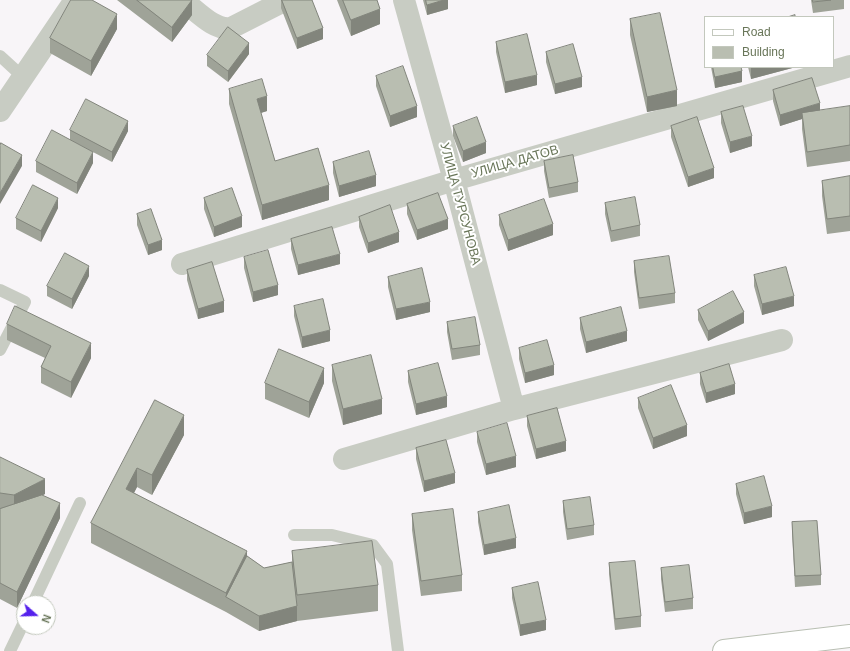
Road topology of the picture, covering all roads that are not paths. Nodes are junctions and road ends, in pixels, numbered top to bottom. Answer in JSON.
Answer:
{"nodes":[{"id":1,"x":75,"y":0,"type":"edge"},
{"id":2,"x":182,"y":0,"type":"edge"},
{"id":3,"x":286,"y":0,"type":"edge"},
{"id":4,"x":404,"y":0,"type":"edge"},
{"id":5,"x":0,"y":56,"type":"edge"},
{"id":6,"x":850,"y":66,"type":"edge"},
{"id":7,"x":23,"y":77,"type":"junction"},
{"id":8,"x":0,"y":111,"type":"edge"},
{"id":9,"x":454,"y":180,"type":"junction"},
{"id":10,"x":182,"y":264,"type":"dead end"},
{"id":11,"x":0,"y":290,"type":"edge"},
{"id":12,"x":782,"y":340,"type":"dead end"},
{"id":13,"x":0,"y":350,"type":"edge"},
{"id":14,"x":514,"y":409,"type":"junction"},
{"id":15,"x":344,"y":459,"type":"dead end"},
{"id":16,"x":80,"y":503,"type":"dead end"},
{"id":17,"x":294,"y":535,"type":"dead end"},
{"id":18,"x":37,"y":595,"type":"edge"},
{"id":19,"x":18,"y":635,"type":"edge"},
{"id":20,"x":850,"y":636,"type":"edge"},
{"id":21,"x":10,"y":651,"type":"edge"},
{"id":22,"x":398,"y":651,"type":"edge"},
{"id":23,"x":724,"y":651,"type":"edge"}],
"edges":[{"from":1,"to":7,"type":"street"},
{"from":2,"to":3,"type":"street"},
{"from":4,"to":9,"type":"street","name":"УЛИЦА ТУРСУНОВА"},
{"from":5,"to":7,"type":"lane"},
{"from":6,"to":9,"type":"street","name":"УЛИЦА ДАТОВ"},
{"from":7,"to":8,"type":"street"},
{"from":9,"to":10,"type":"street","name":"УЛИЦА ДАТОВ"},
{"from":9,"to":14,"type":"street","name":"УЛИЦА ТУРСУНОВА"},
{"from":11,"to":13,"type":"lane"},
{"from":12,"to":14,"type":"street"},
{"from":14,"to":15,"type":"street"},
{"from":16,"to":18,"type":"lane"},
{"from":17,"to":22,"type":"lane"},
{"from":19,"to":21,"type":"lane"},
{"from":20,"to":23,"type":"street"}]}
